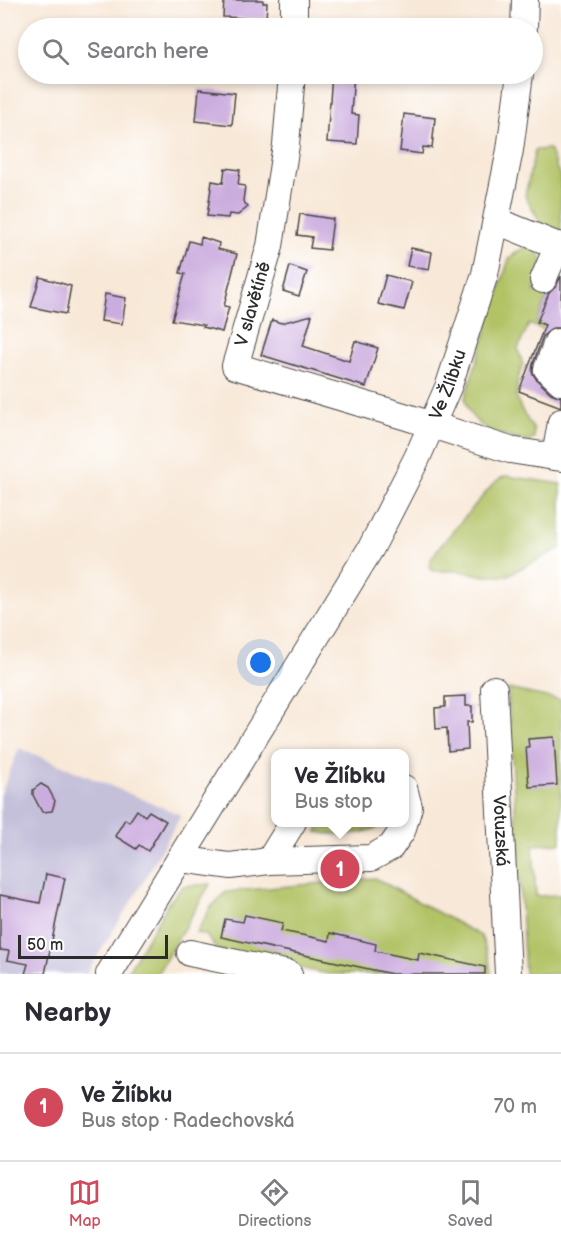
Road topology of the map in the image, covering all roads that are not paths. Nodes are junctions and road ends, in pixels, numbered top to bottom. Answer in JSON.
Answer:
{"nodes":[{"id":1,"x":294,"y":0,"type":"edge"},
{"id":2,"x":525,"y":0,"type":"edge"},
{"id":3,"x":294,"y":18,"type":"edge"},
{"id":4,"x":524,"y":18,"type":"edge"},
{"id":5,"x":291,"y":84,"type":"edge"},
{"id":6,"x":519,"y":84,"type":"edge"},
{"id":7,"x":497,"y":221,"type":"junction"},
{"id":8,"x":559,"y":246,"type":"edge"},
{"id":9,"x":543,"y":280,"type":"dead end"},
{"id":10,"x":561,"y":343,"type":"edge"},
{"id":11,"x":561,"y":382,"type":"edge"},
{"id":12,"x":561,"y":422,"type":"edge"},
{"id":13,"x":432,"y":425,"type":"junction"},
{"id":14,"x":558,"y":458,"type":"edge"},
{"id":15,"x":494,"y":689,"type":"dead end"},
{"id":16,"x":290,"y":827,"type":"edge"},
{"id":17,"x":403,"y":827,"type":"edge"},
{"id":18,"x":180,"y":858,"type":"junction"},
{"id":19,"x":269,"y":861,"type":"junction"},
{"id":20,"x":190,"y":953,"type":"dead end"},
{"id":21,"x":110,"y":974,"type":"edge"},
{"id":22,"x":289,"y":974,"type":"edge"},
{"id":23,"x":508,"y":974,"type":"edge"}],
"edges":[{"from":1,"to":3,"type":"street"},
{"from":2,"to":4,"type":"street"},
{"from":5,"to":13,"type":"street","name":"V slavětíně"},
{"from":6,"to":7,"type":"street","name":"Ve Žlíbku"},
{"from":7,"to":8,"type":"street"},
{"from":7,"to":13,"type":"street","name":"Ve Žlíbku"},
{"from":8,"to":9,"type":"street"},
{"from":10,"to":11,"type":"street"},
{"from":12,"to":14,"type":"street"},
{"from":13,"to":14,"type":"street"},
{"from":13,"to":18,"type":"street","name":"Ve Žlíbku"},
{"from":15,"to":23,"type":"street","name":"Votuzská"},
{"from":16,"to":19,"type":"street"},
{"from":17,"to":19,"type":"street"},
{"from":18,"to":19,"type":"street"},
{"from":18,"to":21,"type":"street","name":"Ve Žlíbku"},
{"from":20,"to":22,"type":"street"}]}
